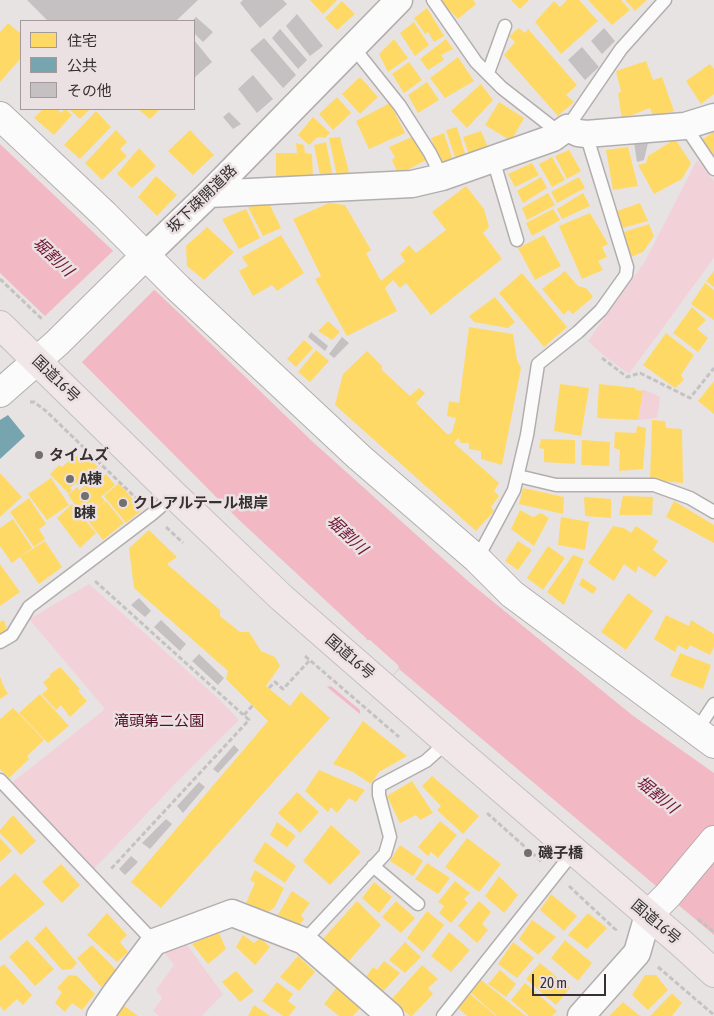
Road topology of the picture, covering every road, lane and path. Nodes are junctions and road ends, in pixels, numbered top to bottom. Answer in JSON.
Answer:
{"nodes":[{"id":1,"x":399,"y":0,"type":"edge"},
{"id":2,"x":433,"y":0,"type":"edge"},
{"id":3,"x":665,"y":0,"type":"edge"},
{"id":4,"x":505,"y":26,"type":"dead end"},
{"id":5,"x":353,"y":47,"type":"junction"},
{"id":6,"x":488,"y":73,"type":"junction"},
{"id":7,"x":0,"y":116,"type":"edge"},
{"id":8,"x":714,"y":117,"type":"edge"},
{"id":9,"x":685,"y":126,"type":"junction"},
{"id":10,"x":572,"y":132,"type":"junction"},
{"id":11,"x":493,"y":159,"type":"junction"},
{"id":12,"x":714,"y":169,"type":"edge"},
{"id":13,"x":442,"y":176,"type":"junction"},
{"id":14,"x":209,"y":194,"type":"junction"},
{"id":15,"x":516,"y":240,"type":"dead end"},
{"id":16,"x":140,"y":260,"type":"junction"},
{"id":17,"x":0,"y":279,"type":"edge"},
{"id":18,"x":42,"y":319,"type":"dead end"},
{"id":19,"x":0,"y":325,"type":"edge"},
{"id":20,"x":602,"y":358,"type":"dead end"},
{"id":21,"x":37,"y":361,"type":"junction"},
{"id":22,"x":714,"y":368,"type":"edge"},
{"id":23,"x":12,"y":397,"type":"edge"},
{"id":24,"x":518,"y":476,"type":"junction"},
{"id":25,"x":174,"y":495,"type":"junction"},
{"id":26,"x":139,"y":501,"type":"dead end"},
{"id":27,"x":714,"y":512,"type":"edge"},
{"id":28,"x":477,"y":559,"type":"junction"},
{"id":29,"x":82,"y":568,"type":"junction"},
{"id":30,"x":0,"y":642,"type":"edge"},
{"id":31,"x":310,"y":660,"type":"dead end"},
{"id":32,"x":332,"y":681,"type":"dead end"},
{"id":33,"x":269,"y":688,"type":"dead end"},
{"id":34,"x":714,"y":704,"type":"edge"},
{"id":35,"x":253,"y":705,"type":"dead end"},
{"id":36,"x":244,"y":715,"type":"junction"},
{"id":37,"x":705,"y":737,"type":"edge"},
{"id":38,"x":447,"y":742,"type":"junction"},
{"id":39,"x":426,"y":761,"type":"junction"},
{"id":40,"x":0,"y":780,"type":"edge"},
{"id":41,"x":484,"y":811,"type":"dead end"},
{"id":42,"x":714,"y":840,"type":"edge"},
{"id":43,"x":574,"y":851,"type":"junction"},
{"id":44,"x":373,"y":866,"type":"junction"},
{"id":45,"x":556,"y":874,"type":"junction"},
{"id":46,"x":98,"y":883,"type":"junction"},
{"id":47,"x":418,"y":904,"type":"dead end"},
{"id":48,"x":648,"y":915,"type":"junction"},
{"id":49,"x":698,"y":919,"type":"dead end"},
{"id":50,"x":616,"y":930,"type":"dead end"},
{"id":51,"x":714,"y":932,"type":"edge"},
{"id":52,"x":154,"y":942,"type":"junction"},
{"id":53,"x":304,"y":942,"type":"junction"},
{"id":54,"x":657,"y":966,"type":"dead end"},
{"id":55,"x":714,"y":973,"type":"edge"},
{"id":56,"x":714,"y":1015,"type":"edge"},
{"id":57,"x":100,"y":1016,"type":"edge"},
{"id":58,"x":390,"y":1016,"type":"edge"},
{"id":59,"x":443,"y":1016,"type":"edge"},
{"id":60,"x":582,"y":1016,"type":"edge"}],
"edges":[{"from":1,"to":5,"type":"street","name":"坂下疎開道路"},
{"from":2,"to":6,"type":"lane"},
{"from":3,"to":10,"type":"lane"},
{"from":4,"to":6,"type":"lane"},
{"from":5,"to":13,"type":"lane"},
{"from":5,"to":14,"type":"street","name":"坂下疎開道路"},
{"from":6,"to":10,"type":"lane"},
{"from":7,"to":16,"type":"street"},
{"from":8,"to":9,"type":"street"},
{"from":9,"to":10,"type":"street"},
{"from":9,"to":12,"type":"lane"},
{"from":10,"to":11,"type":"street"},
{"from":10,"to":24,"type":"lane"},
{"from":11,"to":13,"type":"street"},
{"from":11,"to":15,"type":"lane"},
{"from":13,"to":14,"type":"street"},
{"from":14,"to":16,"type":"street","name":"坂下疎開道路"},
{"from":16,"to":21,"type":"street","name":"坂下疎開道路"},
{"from":16,"to":28,"type":"street"},
{"from":17,"to":18,"type":"path"},
{"from":19,"to":21,"type":"highway","name":"国道16号"},
{"from":20,"to":22,"type":"path"},
{"from":21,"to":23,"type":"street","name":"坂下疎開道路"},
{"from":21,"to":25,"type":"highway","name":"国道16号"},
{"from":23,"to":26,"type":"path"},
{"from":24,"to":27,"type":"lane"},
{"from":24,"to":28,"type":"lane"},
{"from":25,"to":29,"type":"lane"},
{"from":25,"to":38,"type":"highway","name":"国道16号"},
{"from":28,"to":37,"type":"street"},
{"from":29,"to":30,"type":"lane"},
{"from":29,"to":36,"type":"path"},
{"from":31,"to":33,"type":"path"},
{"from":32,"to":39,"type":"path"},
{"from":34,"to":37,"type":"lane"},
{"from":35,"to":36,"type":"path"},
{"from":36,"to":46,"type":"path"},
{"from":38,"to":39,"type":"lane"},
{"from":38,"to":43,"type":"highway","name":"国道16号"},
{"from":39,"to":44,"type":"lane"},
{"from":40,"to":46,"type":"lane"},
{"from":41,"to":45,"type":"path"},
{"from":42,"to":48,"type":"street"},
{"from":43,"to":45,"type":"lane"},
{"from":43,"to":48,"type":"highway","name":"国道16号"},
{"from":44,"to":47,"type":"lane"},
{"from":44,"to":53,"type":"lane"},
{"from":45,"to":50,"type":"path"},
{"from":45,"to":59,"type":"lane"},
{"from":46,"to":52,"type":"lane"},
{"from":48,"to":55,"type":"highway","name":"国道16号"},
{"from":48,"to":60,"type":"street"},
{"from":49,"to":51,"type":"path"},
{"from":52,"to":53,"type":"street"},
{"from":52,"to":57,"type":"street"},
{"from":53,"to":58,"type":"street"},
{"from":54,"to":56,"type":"path"}]}
